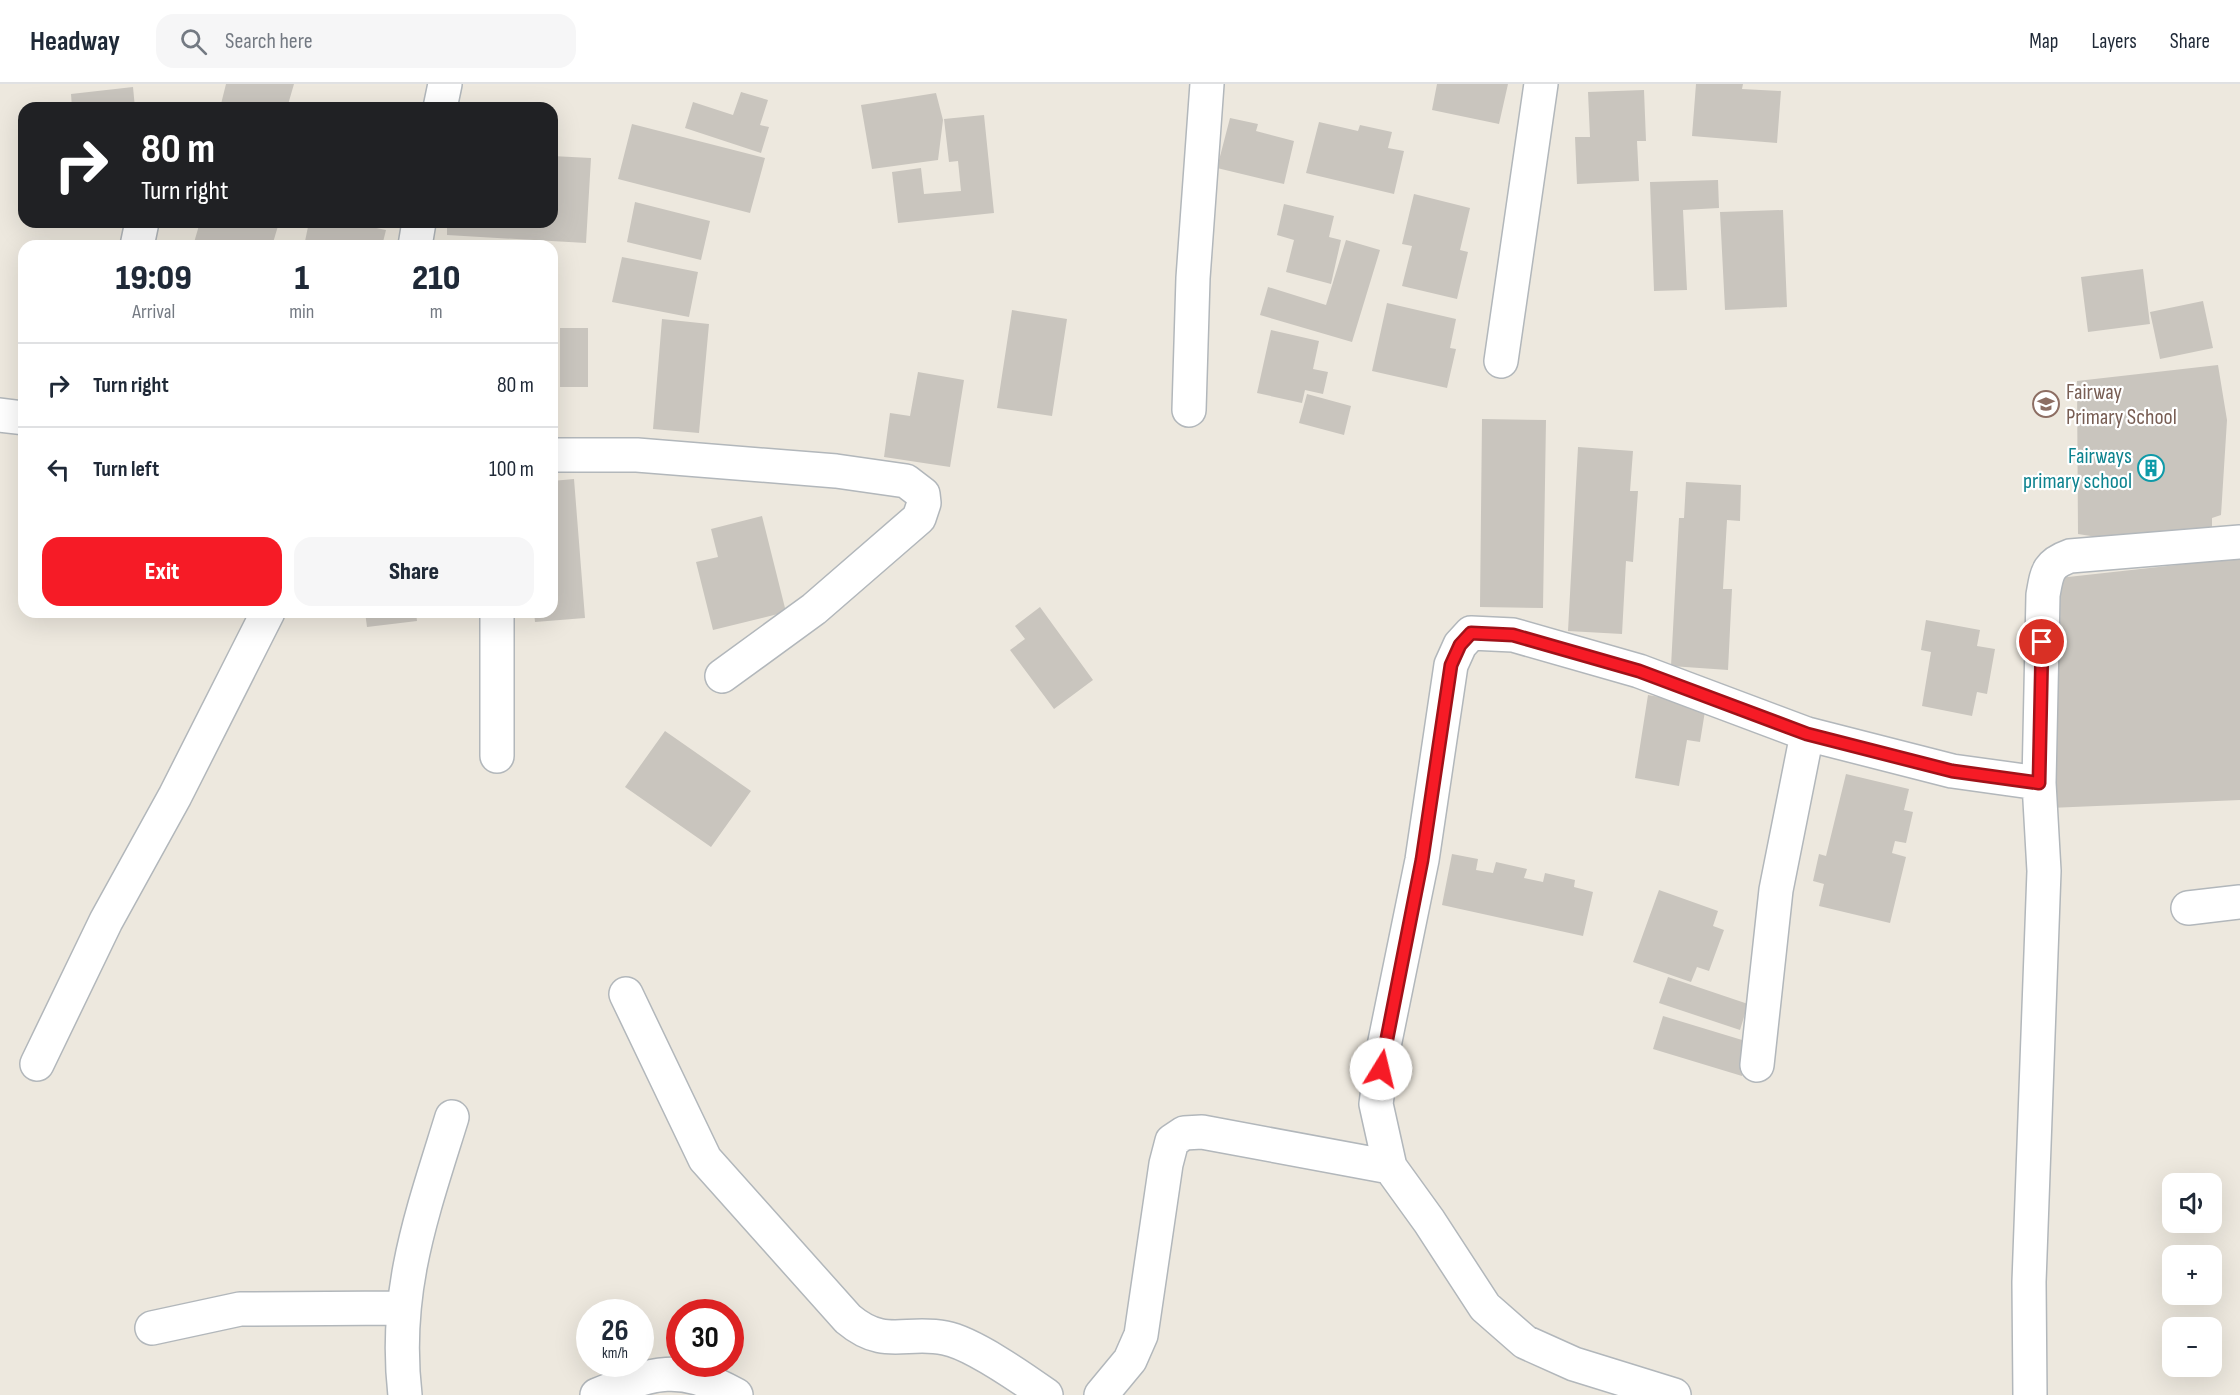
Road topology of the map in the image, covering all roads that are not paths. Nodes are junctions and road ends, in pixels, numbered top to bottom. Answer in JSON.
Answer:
{"nodes":[{"id":1,"x":445,"y":84,"type":"edge"},
{"id":2,"x":1207,"y":84,"type":"edge"},
{"id":3,"x":1541,"y":84,"type":"edge"},
{"id":4,"x":441,"y":102,"type":"edge"},
{"id":5,"x":1501,"y":361,"type":"dead end"},
{"id":6,"x":1189,"y":410,"type":"dead end"},
{"id":7,"x":0,"y":415,"type":"edge"},
{"id":8,"x":18,"y":417,"type":"edge"},
{"id":9,"x":558,"y":455,"type":"edge"},
{"id":10,"x":2240,"y":542,"type":"edge"},
{"id":11,"x":265,"y":618,"type":"edge"},
{"id":12,"x":497,"y":618,"type":"edge"},
{"id":13,"x":722,"y":676,"type":"dead end"},
{"id":14,"x":1807,"y":734,"type":"junction"},
{"id":15,"x":497,"y":756,"type":"dead end"},
{"id":16,"x":2039,"y":783,"type":"junction"},
{"id":17,"x":2240,"y":902,"type":"edge"},
{"id":18,"x":2188,"y":908,"type":"dead end"},
{"id":19,"x":626,"y":994,"type":"dead end"},
{"id":20,"x":37,"y":1064,"type":"dead end"},
{"id":21,"x":1757,"y":1065,"type":"dead end"},
{"id":22,"x":452,"y":1117,"type":"dead end"},
{"id":23,"x":1389,"y":1167,"type":"junction"},
{"id":24,"x":402,"y":1308,"type":"junction"},
{"id":25,"x":152,"y":1328,"type":"dead end"},
{"id":26,"x":405,"y":1395,"type":"edge"},
{"id":27,"x":597,"y":1395,"type":"edge"},
{"id":28,"x":736,"y":1395,"type":"edge"},
{"id":29,"x":1046,"y":1395,"type":"edge"},
{"id":30,"x":1101,"y":1395,"type":"edge"},
{"id":31,"x":1674,"y":1395,"type":"edge"},
{"id":32,"x":2030,"y":1395,"type":"edge"}],
"edges":[{"from":1,"to":4,"type":"street"},
{"from":2,"to":6,"type":"street"},
{"from":3,"to":5,"type":"street"},
{"from":7,"to":8,"type":"street"},
{"from":9,"to":13,"type":"street"},
{"from":10,"to":16,"type":"street"},
{"from":11,"to":20,"type":"street"},
{"from":12,"to":15,"type":"street"},
{"from":14,"to":16,"type":"street"},
{"from":14,"to":21,"type":"street"},
{"from":14,"to":23,"type":"street"},
{"from":16,"to":32,"type":"street"},
{"from":17,"to":18,"type":"street"},
{"from":19,"to":29,"type":"street"},
{"from":22,"to":24,"type":"street"},
{"from":23,"to":30,"type":"street"},
{"from":23,"to":31,"type":"street"},
{"from":24,"to":25,"type":"street"},
{"from":24,"to":26,"type":"street"},
{"from":27,"to":28,"type":"street"}]}
